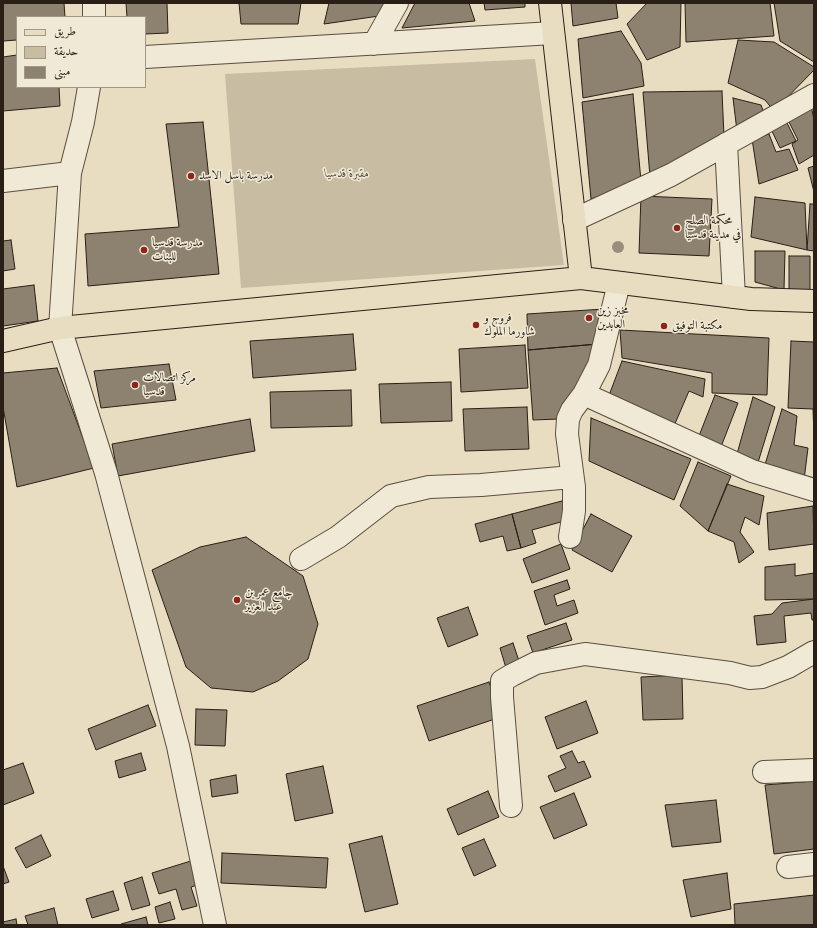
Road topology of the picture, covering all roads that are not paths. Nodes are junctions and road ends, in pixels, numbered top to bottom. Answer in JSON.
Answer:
{"nodes":[{"id":1,"x":94,"y":3,"type":"edge"},
{"id":2,"x":397,"y":3,"type":"edge"},
{"id":3,"x":550,"y":3,"type":"edge"},
{"id":4,"x":94,"y":16,"type":"edge"},
{"id":5,"x":553,"y":34,"type":"junction"},
{"id":6,"x":374,"y":44,"type":"junction"},
{"id":7,"x":146,"y":57,"type":"edge"},
{"id":8,"x":89,"y":88,"type":"edge"},
{"id":9,"x":814,"y":95,"type":"edge"},
{"id":10,"x":726,"y":144,"type":"junction"},
{"id":11,"x":70,"y":174,"type":"junction"},
{"id":12,"x":3,"y":181,"type":"edge"},
{"id":13,"x":574,"y":220,"type":"junction"},
{"id":14,"x":581,"y":278,"type":"junction"},
{"id":15,"x":618,"y":283,"type":"junction"},
{"id":16,"x":734,"y":296,"type":"junction"},
{"id":17,"x":814,"y":301,"type":"edge"},
{"id":18,"x":60,"y":328,"type":"junction"},
{"id":19,"x":3,"y":341,"type":"edge"},
{"id":20,"x":584,"y":394,"type":"junction"},
{"id":21,"x":572,"y":477,"type":"junction"},
{"id":22,"x":814,"y":490,"type":"edge"},
{"id":23,"x":570,"y":537,"type":"dead end"},
{"id":24,"x":301,"y":559,"type":"dead end"},
{"id":25,"x":814,"y":652,"type":"edge"},
{"id":26,"x":814,"y":770,"type":"edge"},
{"id":27,"x":764,"y":772,"type":"dead end"},
{"id":28,"x":511,"y":806,"type":"dead end"},
{"id":29,"x":814,"y":864,"type":"edge"},
{"id":30,"x":788,"y":867,"type":"dead end"},
{"id":31,"x":215,"y":925,"type":"edge"}],
"edges":[{"from":1,"to":4,"type":"street"},
{"from":2,"to":6,"type":"street"},
{"from":3,"to":5,"type":"main road"},
{"from":5,"to":6,"type":"street"},
{"from":5,"to":13,"type":"main road"},
{"from":6,"to":7,"type":"street"},
{"from":8,"to":11,"type":"street"},
{"from":9,"to":10,"type":"street"},
{"from":10,"to":13,"type":"street"},
{"from":10,"to":16,"type":"street"},
{"from":11,"to":12,"type":"street"},
{"from":11,"to":18,"type":"street"},
{"from":13,"to":14,"type":"main road"},
{"from":14,"to":15,"type":"main road"},
{"from":14,"to":18,"type":"main road"},
{"from":15,"to":16,"type":"main road"},
{"from":15,"to":20,"type":"street"},
{"from":16,"to":17,"type":"main road"},
{"from":18,"to":19,"type":"main road"},
{"from":18,"to":31,"type":"street"},
{"from":20,"to":21,"type":"street"},
{"from":20,"to":22,"type":"street"},
{"from":21,"to":23,"type":"street"},
{"from":21,"to":24,"type":"street"},
{"from":25,"to":28,"type":"street"},
{"from":26,"to":27,"type":"street"},
{"from":29,"to":30,"type":"street"}]}
